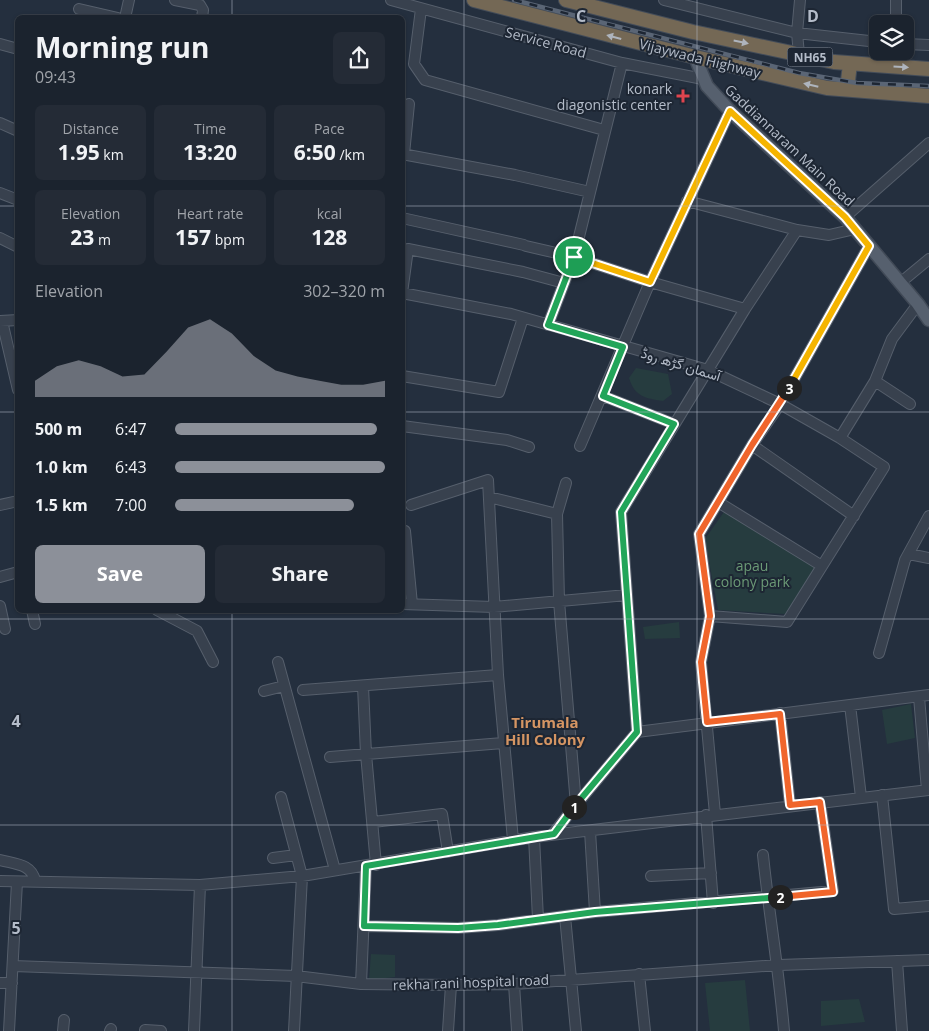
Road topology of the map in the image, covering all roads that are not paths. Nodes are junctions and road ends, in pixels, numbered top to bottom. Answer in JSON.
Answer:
{"nodes":[{"id":1,"x":130,"y":0,"type":"edge"},
{"id":2,"x":175,"y":0,"type":"edge"},
{"id":3,"x":391,"y":0,"type":"edge"},
{"id":4,"x":474,"y":0,"type":"edge"},
{"id":5,"x":566,"y":0,"type":"edge"},
{"id":6,"x":664,"y":0,"type":"edge"},
{"id":7,"x":800,"y":0,"type":"edge"},
{"id":8,"x":896,"y":0,"type":"edge"},
{"id":9,"x":705,"y":5,"type":"edge"},
{"id":10,"x":79,"y":8,"type":"dead end"},
{"id":11,"x":421,"y":8,"type":"junction"},
{"id":12,"x":106,"y":15,"type":"edge"},
{"id":13,"x":126,"y":15,"type":"edge"},
{"id":14,"x":202,"y":15,"type":"edge"},
{"id":15,"x":896,"y":15,"type":"edge"},
{"id":16,"x":798,"y":33,"type":"junction"},
{"id":17,"x":869,"y":41,"type":"edge"},
{"id":18,"x":0,"y":44,"type":"edge"},
{"id":19,"x":914,"y":44,"type":"edge"},
{"id":20,"x":929,"y":45,"type":"edge"},
{"id":21,"x":15,"y":48,"type":"edge"},
{"id":22,"x":799,"y":54,"type":"junction"},
{"id":23,"x":695,"y":57,"type":"junction"},
{"id":24,"x":622,"y":63,"type":"junction"},
{"id":25,"x":850,"y":64,"type":"junction"},
{"id":26,"x":929,"y":69,"type":"edge"},
{"id":27,"x":703,"y":79,"type":"junction"},
{"id":28,"x":847,"y":89,"type":"junction"},
{"id":29,"x":929,"y":96,"type":"edge"},
{"id":30,"x":410,"y":104,"type":"dead end"},
{"id":31,"x":730,"y":111,"type":"junction"},
{"id":32,"x":0,"y":122,"type":"edge"},
{"id":33,"x":15,"y":130,"type":"edge"},
{"id":34,"x":604,"y":130,"type":"junction"},
{"id":35,"x":405,"y":140,"type":"edge"},
{"id":36,"x":929,"y":143,"type":"edge"},
{"id":37,"x":405,"y":154,"type":"edge"},
{"id":38,"x":590,"y":192,"type":"junction"},
{"id":39,"x":0,"y":193,"type":"edge"},
{"id":40,"x":15,"y":199,"type":"edge"},
{"id":41,"x":687,"y":201,"type":"junction"},
{"id":42,"x":845,"y":217,"type":"junction"},
{"id":43,"x":405,"y":219,"type":"edge"},
{"id":44,"x":855,"y":229,"type":"junction"},
{"id":45,"x":797,"y":230,"type":"junction"},
{"id":46,"x":0,"y":238,"type":"edge"},
{"id":47,"x":15,"y":246,"type":"edge"},
{"id":48,"x":869,"y":246,"type":"junction"},
{"id":49,"x":574,"y":257,"type":"junction"},
{"id":50,"x":929,"y":258,"type":"edge"},
{"id":51,"x":405,"y":271,"type":"edge"},
{"id":52,"x":650,"y":282,"type":"junction"},
{"id":53,"x":900,"y":282,"type":"junction"},
{"id":54,"x":564,"y":284,"type":"junction"},
{"id":55,"x":405,"y":294,"type":"edge"},
{"id":56,"x":918,"y":304,"type":"junction"},
{"id":57,"x":745,"y":309,"type":"junction"},
{"id":58,"x":523,"y":318,"type":"junction"},
{"id":59,"x":15,"y":320,"type":"edge"},
{"id":60,"x":929,"y":320,"type":"edge"},
{"id":61,"x":1,"y":321,"type":"edge"},
{"id":62,"x":548,"y":325,"type":"junction"},
{"id":63,"x":623,"y":347,"type":"junction"},
{"id":64,"x":708,"y":370,"type":"junction"},
{"id":65,"x":405,"y":376,"type":"edge"},
{"id":66,"x":15,"y":378,"type":"edge"},
{"id":67,"x":875,"y":381,"type":"junction"},
{"id":68,"x":603,"y":396,"type":"junction"},
{"id":69,"x":780,"y":404,"type":"junction"},
{"id":70,"x":910,"y":404,"type":"dead end"},
{"id":71,"x":674,"y":424,"type":"junction"},
{"id":72,"x":405,"y":426,"type":"edge"},
{"id":73,"x":840,"y":438,"type":"junction"},
{"id":74,"x":752,"y":445,"type":"junction"},
{"id":75,"x":580,"y":446,"type":"dead end"},
{"id":76,"x":529,"y":447,"type":"dead end"},
{"id":77,"x":566,"y":483,"type":"dead end"},
{"id":78,"x":489,"y":497,"type":"junction"},
{"id":79,"x":15,"y":502,"type":"edge"},
{"id":80,"x":718,"y":502,"type":"junction"},
{"id":81,"x":0,"y":505,"type":"edge"},
{"id":82,"x":411,"y":505,"type":"dead end"},
{"id":83,"x":557,"y":514,"type":"junction"},
{"id":84,"x":854,"y":516,"type":"junction"},
{"id":85,"x":929,"y":516,"type":"edge"},
{"id":86,"x":405,"y":531,"type":"dead end"},
{"id":87,"x":908,"y":554,"type":"junction"},
{"id":88,"x":929,"y":558,"type":"edge"},
{"id":89,"x":822,"y":566,"type":"junction"},
{"id":90,"x":15,"y":573,"type":"edge"},
{"id":91,"x":0,"y":577,"type":"edge"},
{"id":92,"x":627,"y":595,"type":"junction"},
{"id":93,"x":559,"y":601,"type":"junction"},
{"id":94,"x":407,"y":604,"type":"edge"},
{"id":95,"x":0,"y":606,"type":"edge"},
{"id":96,"x":494,"y":607,"type":"junction"},
{"id":97,"x":33,"y":613,"type":"edge"},
{"id":98,"x":163,"y":613,"type":"edge"},
{"id":99,"x":710,"y":616,"type":"junction"},
{"id":100,"x":35,"y":624,"type":"dead end"},
{"id":101,"x":6,"y":629,"type":"dead end"},
{"id":102,"x":879,"y":653,"type":"dead end"},
{"id":103,"x":213,"y":662,"type":"dead end"},
{"id":104,"x":278,"y":662,"type":"dead end"},
{"id":105,"x":498,"y":675,"type":"junction"},
{"id":106,"x":284,"y":686,"type":"junction"},
{"id":107,"x":363,"y":686,"type":"junction"},
{"id":108,"x":303,"y":690,"type":"dead end"},
{"id":109,"x":264,"y":691,"type":"dead end"},
{"id":110,"x":924,"y":696,"type":"edge"},
{"id":111,"x":850,"y":705,"type":"junction"},
{"id":112,"x":780,"y":714,"type":"junction"},
{"id":113,"x":707,"y":722,"type":"junction"},
{"id":114,"x":637,"y":732,"type":"junction"},
{"id":115,"x":503,"y":743,"type":"junction"},
{"id":116,"x":366,"y":754,"type":"junction"},
{"id":117,"x":330,"y":757,"type":"dead end"},
{"id":118,"x":928,"y":790,"type":"edge"},
{"id":119,"x":882,"y":795,"type":"junction"},
{"id":120,"x":281,"y":797,"type":"dead end"},
{"id":121,"x":861,"y":797,"type":"junction"},
{"id":122,"x":820,"y":802,"type":"junction"},
{"id":123,"x":576,"y":805,"type":"junction"},
{"id":124,"x":790,"y":805,"type":"junction"},
{"id":125,"x":711,"y":814,"type":"junction"},
{"id":126,"x":373,"y":822,"type":"junction"},
{"id":127,"x":590,"y":832,"type":"junction"},
{"id":128,"x":554,"y":834,"type":"junction"},
{"id":129,"x":534,"y":837,"type":"junction"},
{"id":130,"x":513,"y":840,"type":"junction"},
{"id":131,"x":448,"y":852,"type":"junction"},
{"id":132,"x":296,"y":855,"type":"junction"},
{"id":133,"x":764,"y":855,"type":"dead end"},
{"id":134,"x":273,"y":858,"type":"dead end"},
{"id":135,"x":0,"y":860,"type":"edge"},
{"id":136,"x":371,"y":866,"type":"junction"},
{"id":137,"x":335,"y":870,"type":"junction"},
{"id":138,"x":711,"y":873,"type":"junction"},
{"id":139,"x":302,"y":876,"type":"junction"},
{"id":140,"x":651,"y":876,"type":"dead end"},
{"id":141,"x":0,"y":881,"type":"edge"},
{"id":142,"x":35,"y":881,"type":"junction"},
{"id":143,"x":17,"y":882,"type":"junction"},
{"id":144,"x":200,"y":885,"type":"junction"},
{"id":145,"x":768,"y":898,"type":"junction"},
{"id":146,"x":713,"y":903,"type":"junction"},
{"id":147,"x":929,"y":906,"type":"edge"},
{"id":148,"x":595,"y":912,"type":"junction"},
{"id":149,"x":565,"y":916,"type":"junction"},
{"id":150,"x":538,"y":919,"type":"junction"},
{"id":151,"x":364,"y":926,"type":"junction"},
{"id":152,"x":929,"y":960,"type":"edge"},
{"id":153,"x":897,"y":961,"type":"junction"},
{"id":154,"x":779,"y":965,"type":"junction"},
{"id":155,"x":13,"y":966,"type":"junction"},
{"id":156,"x":195,"y":972,"type":"junction"},
{"id":157,"x":639,"y":974,"type":"junction"},
{"id":158,"x":296,"y":976,"type":"junction"},
{"id":159,"x":571,"y":978,"type":"junction"},
{"id":160,"x":0,"y":983,"type":"edge"},
{"id":161,"x":12,"y":983,"type":"junction"},
{"id":162,"x":361,"y":984,"type":"junction"},
{"id":163,"x":514,"y":984,"type":"junction"},
{"id":164,"x":451,"y":985,"type":"junction"},
{"id":165,"x":64,"y":1020,"type":"dead end"},
{"id":166,"x":145,"y":1030,"type":"dead end"},
{"id":167,"x":10,"y":1031,"type":"edge"},
{"id":168,"x":63,"y":1031,"type":"edge"},
{"id":169,"x":161,"y":1031,"type":"edge"},
{"id":170,"x":194,"y":1031,"type":"edge"},
{"id":171,"x":294,"y":1031,"type":"edge"},
{"id":172,"x":448,"y":1031,"type":"edge"},
{"id":173,"x":517,"y":1031,"type":"edge"},
{"id":174,"x":576,"y":1031,"type":"edge"},
{"id":175,"x":645,"y":1031,"type":"edge"},
{"id":176,"x":784,"y":1031,"type":"edge"},
{"id":177,"x":902,"y":1031,"type":"edge"}],
"edges":[{"from":1,"to":13,"type":"street"},
{"from":2,"to":14,"type":"street"},
{"from":3,"to":11,"type":"street","name":"Service Road"},
{"from":23,"to":4,"type":"highway","name":"Vijaywada Highway","number":"NH65","one_way":true},
{"from":5,"to":22,"type":"highway","name":"Vijaywada Highway","number":"NH65","one_way":true},
{"from":6,"to":9,"type":"street"},
{"from":7,"to":16,"type":"street"},
{"from":8,"to":15,"type":"street"},
{"from":9,"to":16,"type":"street"},
{"from":10,"to":12,"type":"street"},
{"from":11,"to":24,"type":"street","name":"Service Road"},
{"from":11,"to":34,"type":"street"},
{"from":16,"to":17,"type":"street"},
{"from":16,"to":22,"type":"street"},
{"from":18,"to":21,"type":"street"},
{"from":19,"to":20,"type":"street"},
{"from":22,"to":25,"type":"highway","name":"Vijaywada Highway","number":"NH65"},
{"from":23,"to":27,"type":"main road","name":"Gaddiannaram Main Road"},
{"from":28,"to":23,"type":"highway","name":"Vijaywada Highway","number":"NH65","one_way":true},
{"from":24,"to":27,"type":"street","name":"Service Road"},
{"from":24,"to":34,"type":"street"},
{"from":25,"to":26,"type":"highway","name":"Vijaywada Highway","number":"NH65","one_way":true},
{"from":25,"to":28,"type":"highway"},
{"from":27,"to":31,"type":"main road","name":"Gaddiannaram Main Road"},
{"from":28,"to":29,"type":"highway","name":"Vijaywada Highway","number":"NH65"},
{"from":30,"to":35,"type":"street"},
{"from":31,"to":41,"type":"street"},
{"from":31,"to":42,"type":"main road","name":"Gaddiannaram Main Road"},
{"from":32,"to":33,"type":"street"},
{"from":34,"to":38,"type":"street"},
{"from":36,"to":42,"type":"street"},
{"from":37,"to":38,"type":"street"},
{"from":38,"to":49,"type":"street"},
{"from":39,"to":40,"type":"street"},
{"from":41,"to":45,"type":"street"},
{"from":41,"to":52,"type":"street"},
{"from":42,"to":44,"type":"main road","name":"Gaddiannaram Main Road"},
{"from":43,"to":49,"type":"street"},
{"from":44,"to":45,"type":"street"},
{"from":44,"to":48,"type":"main road","name":"Gaddiannaram Main Road"},
{"from":45,"to":57,"type":"street"},
{"from":46,"to":47,"type":"street"},
{"from":48,"to":53,"type":"main road","name":"Gaddiannaram Main Road"},
{"from":48,"to":69,"type":"street"},
{"from":49,"to":52,"type":"street"},
{"from":49,"to":54,"type":"street"},
{"from":50,"to":53,"type":"street"},
{"from":51,"to":54,"type":"street"},
{"from":52,"to":57,"type":"street"},
{"from":52,"to":63,"type":"street"},
{"from":53,"to":56,"type":"main road","name":"Gaddiannaram Main Road"},
{"from":54,"to":62,"type":"street"},
{"from":55,"to":58,"type":"street","name":"آسمان گڑھ روڈ"},
{"from":56,"to":60,"type":"main road","name":"Gaddiannaram Main Road"},
{"from":56,"to":67,"type":"street"},
{"from":57,"to":64,"type":"street"},
{"from":58,"to":62,"type":"street","name":"آسمان گڑھ روڈ"},
{"from":58,"to":65,"type":"street"},
{"from":59,"to":61,"type":"street"},
{"from":61,"to":66,"type":"street"},
{"from":62,"to":63,"type":"street","name":"آسمان گڑھ روڈ"},
{"from":63,"to":64,"type":"street","name":"آسمان گڑھ روڈ"},
{"from":63,"to":68,"type":"street"},
{"from":64,"to":69,"type":"street","name":"آسمان گڑھ روڈ"},
{"from":64,"to":71,"type":"street"},
{"from":67,"to":70,"type":"street"},
{"from":67,"to":73,"type":"street"},
{"from":68,"to":71,"type":"street"},
{"from":68,"to":75,"type":"street"},
{"from":69,"to":73,"type":"street","name":"آسمان گڑھ روڈ"},
{"from":69,"to":74,"type":"street"},
{"from":71,"to":92,"type":"street"},
{"from":72,"to":76,"type":"street"},
{"from":73,"to":84,"type":"street","name":"آسمان گڑھ روڈ"},
{"from":74,"to":80,"type":"street"},
{"from":74,"to":84,"type":"street"},
{"from":77,"to":83,"type":"street"},
{"from":78,"to":82,"type":"street"},
{"from":78,"to":83,"type":"street"},
{"from":78,"to":96,"type":"street"},
{"from":79,"to":81,"type":"street"},
{"from":80,"to":89,"type":"street"},
{"from":80,"to":99,"type":"street"},
{"from":83,"to":93,"type":"street"},
{"from":84,"to":89,"type":"street"},
{"from":85,"to":87,"type":"street"},
{"from":86,"to":94,"type":"street"},
{"from":87,"to":88,"type":"street"},
{"from":87,"to":102,"type":"street"},
{"from":89,"to":99,"type":"street"},
{"from":90,"to":91,"type":"street"},
{"from":92,"to":93,"type":"street"},
{"from":92,"to":114,"type":"street"},
{"from":93,"to":96,"type":"street"},
{"from":93,"to":123,"type":"street"},
{"from":94,"to":96,"type":"street"},
{"from":95,"to":101,"type":"street"},
{"from":96,"to":105,"type":"street"},
{"from":97,"to":100,"type":"street"},
{"from":98,"to":103,"type":"street"},
{"from":99,"to":113,"type":"street"},
{"from":104,"to":106,"type":"street"},
{"from":105,"to":107,"type":"street"},
{"from":105,"to":115,"type":"street"},
{"from":106,"to":109,"type":"street"},
{"from":106,"to":137,"type":"street"},
{"from":107,"to":108,"type":"street"},
{"from":107,"to":116,"type":"street"},
{"from":110,"to":111,"type":"street"},
{"from":110,"to":118,"type":"street"},
{"from":111,"to":112,"type":"street"},
{"from":111,"to":121,"type":"street"},
{"from":112,"to":113,"type":"street"},
{"from":112,"to":124,"type":"street"},
{"from":113,"to":114,"type":"street"},
{"from":113,"to":125,"type":"street"},
{"from":114,"to":123,"type":"street"},
{"from":115,"to":116,"type":"street"},
{"from":115,"to":130,"type":"street"},
{"from":116,"to":117,"type":"street"},
{"from":116,"to":126,"type":"street"},
{"from":118,"to":119,"type":"street"},
{"from":119,"to":121,"type":"street"},
{"from":119,"to":147,"type":"street"},
{"from":120,"to":132,"type":"street"},
{"from":121,"to":122,"type":"street"},
{"from":122,"to":124,"type":"street"},
{"from":122,"to":145,"type":"street"},
{"from":123,"to":128,"type":"street"},
{"from":124,"to":125,"type":"street"},
{"from":125,"to":127,"type":"street"},
{"from":125,"to":138,"type":"street"},
{"from":126,"to":131,"type":"street"},
{"from":126,"to":136,"type":"street"},
{"from":127,"to":128,"type":"street"},
{"from":127,"to":148,"type":"street"},
{"from":128,"to":129,"type":"street"},
{"from":129,"to":130,"type":"street"},
{"from":129,"to":150,"type":"street"},
{"from":130,"to":131,"type":"street"},
{"from":131,"to":136,"type":"street"},
{"from":132,"to":134,"type":"street"},
{"from":132,"to":139,"type":"street"},
{"from":133,"to":145,"type":"street"},
{"from":135,"to":142,"type":"street"},
{"from":136,"to":137,"type":"street"},
{"from":136,"to":151,"type":"street"},
{"from":137,"to":139,"type":"street"},
{"from":138,"to":140,"type":"street"},
{"from":138,"to":146,"type":"street"},
{"from":139,"to":144,"type":"street"},
{"from":139,"to":158,"type":"street"},
{"from":141,"to":143,"type":"street"},
{"from":142,"to":143,"type":"street"},
{"from":142,"to":144,"type":"street"},
{"from":143,"to":155,"type":"street"},
{"from":144,"to":156,"type":"street"},
{"from":145,"to":146,"type":"street"},
{"from":145,"to":154,"type":"street"},
{"from":146,"to":148,"type":"street"},
{"from":148,"to":149,"type":"street"},
{"from":149,"to":150,"type":"street"},
{"from":149,"to":159,"type":"street"},
{"from":150,"to":151,"type":"street"},
{"from":151,"to":162,"type":"street"},
{"from":152,"to":153,"type":"street","name":"rekha rani hospital road"},
{"from":153,"to":154,"type":"street","name":"rekha rani hospital road"},
{"from":153,"to":177,"type":"street"},
{"from":154,"to":157,"type":"street","name":"rekha rani hospital road"},
{"from":154,"to":176,"type":"street"},
{"from":155,"to":156,"type":"street","name":"rekha rani hospital road"},
{"from":155,"to":161,"type":"street"},
{"from":156,"to":158,"type":"street","name":"rekha rani hospital road"},
{"from":156,"to":170,"type":"street"},
{"from":157,"to":159,"type":"street","name":"rekha rani hospital road"},
{"from":157,"to":175,"type":"street"},
{"from":158,"to":162,"type":"street","name":"rekha rani hospital road"},
{"from":158,"to":171,"type":"street"},
{"from":159,"to":163,"type":"street","name":"rekha rani hospital road"},
{"from":159,"to":174,"type":"street"},
{"from":160,"to":161,"type":"street"},
{"from":161,"to":167,"type":"street"},
{"from":162,"to":164,"type":"street","name":"rekha rani hospital road"},
{"from":163,"to":164,"type":"street","name":"rekha rani hospital road"},
{"from":163,"to":173,"type":"street"},
{"from":164,"to":172,"type":"street"},
{"from":165,"to":168,"type":"street"},
{"from":166,"to":169,"type":"street"}]}
